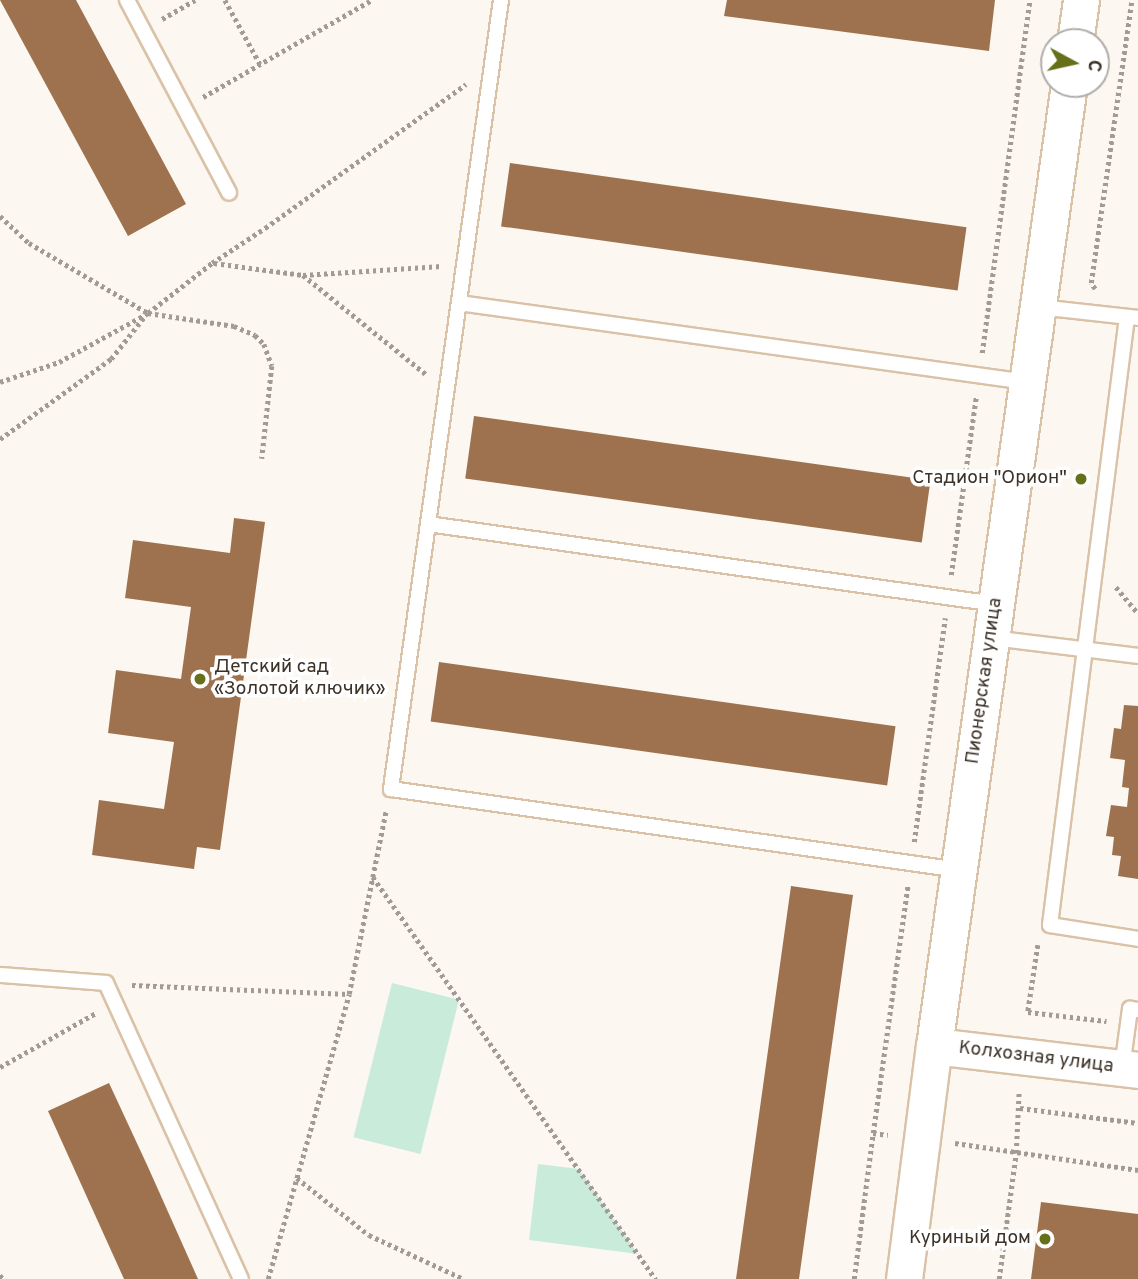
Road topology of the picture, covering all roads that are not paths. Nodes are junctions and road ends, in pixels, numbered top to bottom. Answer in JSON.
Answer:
{"nodes":[{"id":1,"x":127,"y":0,"type":"edge"},
{"id":2,"x":501,"y":0,"type":"edge"},
{"id":3,"x":1081,"y":0,"type":"edge"},
{"id":4,"x":1077,"y":28,"type":"edge"},
{"id":5,"x":1067,"y":98,"type":"edge"},
{"id":6,"x":229,"y":193,"type":"dead end"},
{"id":7,"x":459,"y":303,"type":"junction"},
{"id":8,"x":1037,"y":307,"type":"junction"},
{"id":9,"x":1126,"y":317,"type":"edge"},
{"id":10,"x":1027,"y":382,"type":"junction"},
{"id":11,"x":428,"y":524,"type":"junction"},
{"id":12,"x":996,"y":604,"type":"junction"},
{"id":13,"x":991,"y":638,"type":"junction"},
{"id":14,"x":1084,"y":649,"type":"junction"},
{"id":15,"x":1138,"y":656,"type":"edge"},
{"id":16,"x":961,"y":870,"type":"junction"},
{"id":17,"x":1138,"y":939,"type":"edge"},
{"id":18,"x":0,"y":975,"type":"edge"},
{"id":19,"x":1138,"y":1010,"type":"edge"},
{"id":20,"x":934,"y":1046,"type":"junction"},
{"id":21,"x":1130,"y":1069,"type":"edge"},
{"id":22,"x":241,"y":1279,"type":"edge"},
{"id":23,"x":904,"y":1279,"type":"edge"}],
"edges":[{"from":1,"to":6,"type":"lane"},
{"from":2,"to":7,"type":"lane"},
{"from":3,"to":4,"type":"street"},
{"from":5,"to":8,"type":"street","name":"Пионерская улица"},
{"from":7,"to":10,"type":"lane"},
{"from":7,"to":11,"type":"lane"},
{"from":8,"to":9,"type":"lane"},
{"from":8,"to":10,"type":"street","name":"Пионерская улица"},
{"from":9,"to":14,"type":"lane"},
{"from":10,"to":12,"type":"street","name":"Пионерская улица"},
{"from":11,"to":12,"type":"lane"},
{"from":11,"to":16,"type":"lane"},
{"from":12,"to":13,"type":"street","name":"Пионерская улица"},
{"from":13,"to":14,"type":"lane"},
{"from":13,"to":16,"type":"street","name":"Пионерская улица"},
{"from":14,"to":15,"type":"lane"},
{"from":14,"to":17,"type":"lane"},
{"from":16,"to":20,"type":"street","name":"Пионерская улица"},
{"from":18,"to":22,"type":"lane"},
{"from":19,"to":21,"type":"lane"},
{"from":20,"to":21,"type":"street","name":"Колхозная улица"},
{"from":20,"to":23,"type":"street","name":"Пионерская улица"}]}
